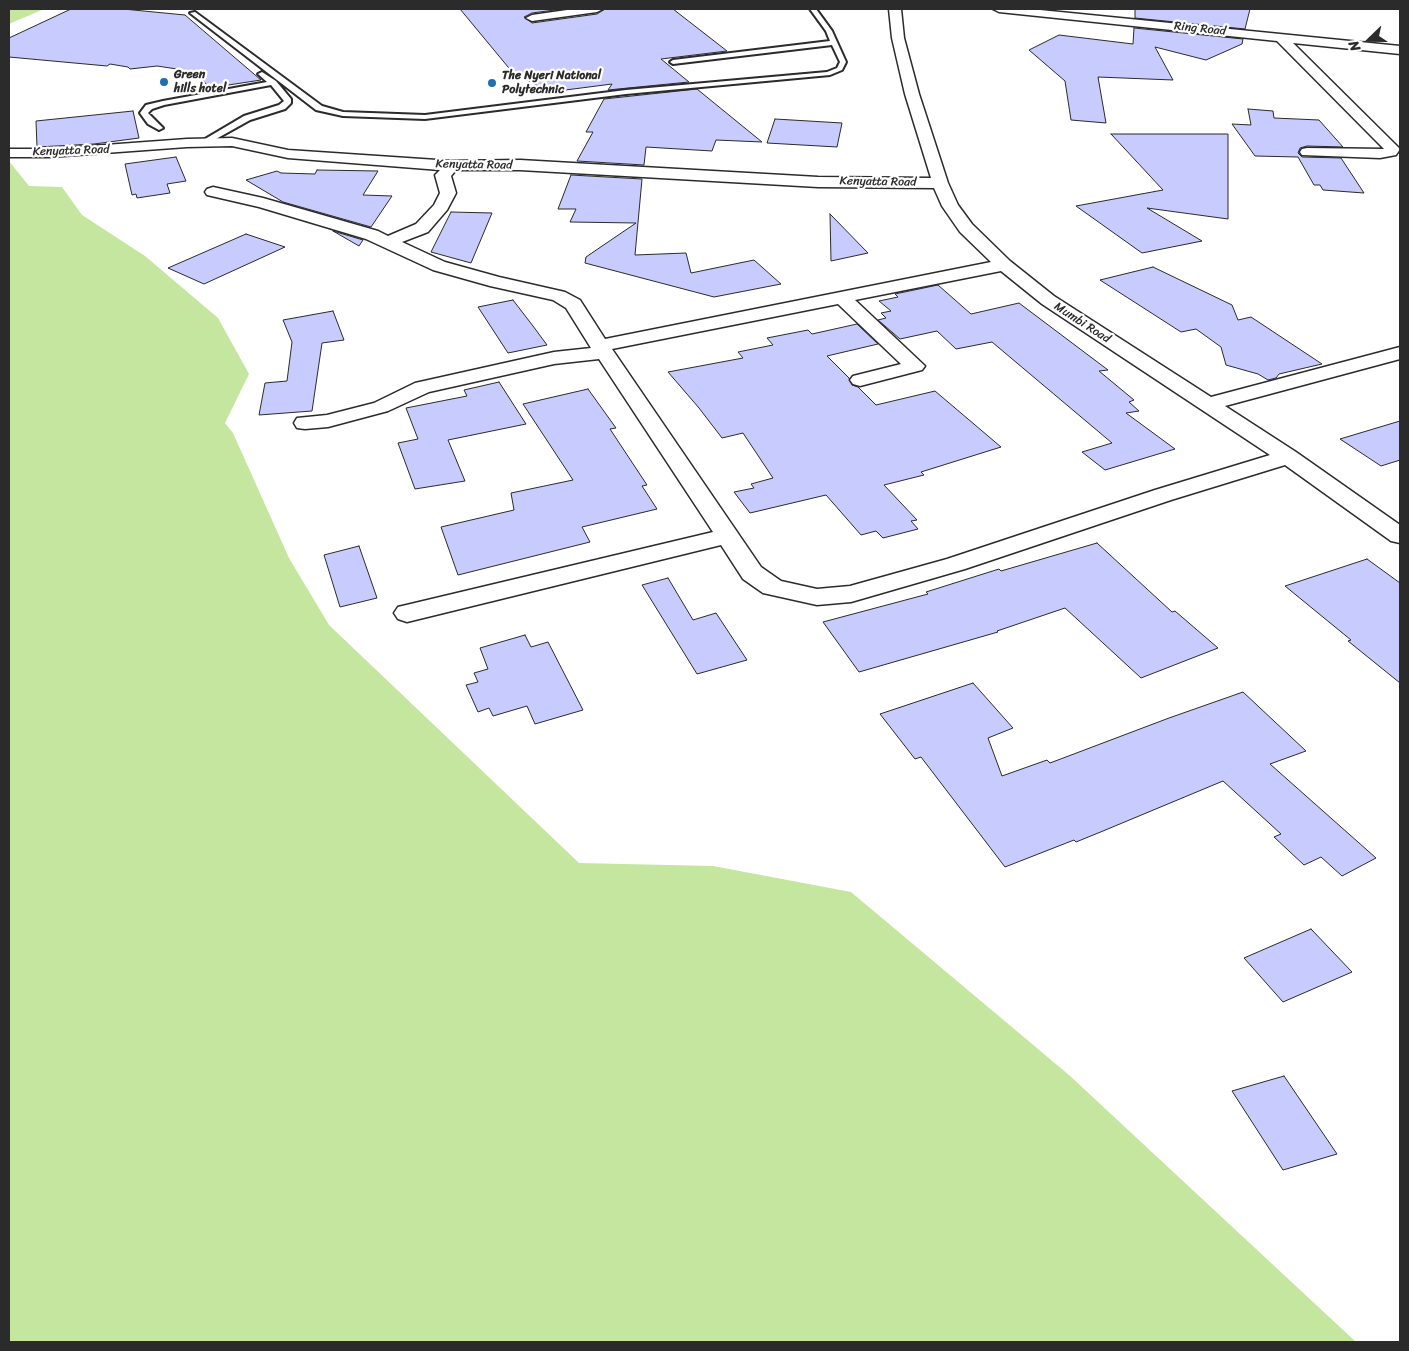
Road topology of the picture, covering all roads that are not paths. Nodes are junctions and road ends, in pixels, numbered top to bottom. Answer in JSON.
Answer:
{"nodes":[{"id":1,"x":596,"y":9,"type":"edge"},
{"id":2,"x":813,"y":9,"type":"edge"},
{"id":3,"x":895,"y":9,"type":"edge"},
{"id":4,"x":999,"y":9,"type":"edge"},
{"id":5,"x":193,"y":13,"type":"dead end"},
{"id":6,"x":532,"y":18,"type":"dead end"},
{"id":7,"x":1280,"y":37,"type":"junction"},
{"id":8,"x":834,"y":43,"type":"junction"},
{"id":9,"x":1400,"y":50,"type":"edge"},
{"id":10,"x":673,"y":62,"type":"dead end"},
{"id":11,"x":252,"y":67,"type":"dead end"},
{"id":12,"x":273,"y":83,"type":"junction"},
{"id":13,"x":159,"y":128,"type":"dead end"},
{"id":14,"x":204,"y":142,"type":"junction"},
{"id":15,"x":1307,"y":152,"type":"dead end"},
{"id":16,"x":9,"y":153,"type":"edge"},
{"id":17,"x":452,"y":166,"type":"junction"},
{"id":18,"x":940,"y":183,"type":"junction"},
{"id":19,"x":213,"y":192,"type":"dead end"},
{"id":20,"x":386,"y":243,"type":"junction"},
{"id":21,"x":1004,"y":265,"type":"junction"},
{"id":22,"x":841,"y":297,"type":"junction"},
{"id":23,"x":602,"y":349,"type":"junction"},
{"id":24,"x":1400,"y":353,"type":"edge"},
{"id":25,"x":860,"y":380,"type":"dead end"},
{"id":26,"x":1206,"y":404,"type":"junction"},
{"id":27,"x":305,"y":423,"type":"dead end"},
{"id":28,"x":1288,"y":457,"type":"junction"},
{"id":29,"x":728,"y":536,"type":"junction"},
{"id":30,"x":1400,"y":536,"type":"edge"},
{"id":31,"x":407,"y":613,"type":"dead end"}],
"edges":[{"from":1,"to":6,"type":"street"},
{"from":2,"to":8,"type":"lane"},
{"from":3,"to":18,"type":"street","name":"Mumbi Road"},
{"from":4,"to":7,"type":"street","name":"Ring Road"},
{"from":5,"to":8,"type":"lane"},
{"from":7,"to":9,"type":"street","name":"Ring Road"},
{"from":7,"to":15,"type":"street"},
{"from":8,"to":10,"type":"lane"},
{"from":11,"to":12,"type":"lane"},
{"from":12,"to":13,"type":"lane"},
{"from":12,"to":14,"type":"lane"},
{"from":14,"to":16,"type":"street","name":"Kenyatta Road"},
{"from":14,"to":17,"type":"street","name":"Kenyatta Road"},
{"from":17,"to":18,"type":"street","name":"Kenyatta Road"},
{"from":17,"to":20,"type":"street"},
{"from":18,"to":21,"type":"street","name":"Mumbi Road"},
{"from":19,"to":20,"type":"street"},
{"from":20,"to":23,"type":"street"},
{"from":21,"to":22,"type":"street"},
{"from":21,"to":26,"type":"street","name":"Mumbi Road"},
{"from":22,"to":23,"type":"street"},
{"from":22,"to":25,"type":"street"},
{"from":23,"to":27,"type":"street"},
{"from":23,"to":29,"type":"street"},
{"from":24,"to":26,"type":"street"},
{"from":26,"to":28,"type":"street","name":"Mumbi Road"},
{"from":28,"to":29,"type":"street"},
{"from":28,"to":30,"type":"street","name":"Mumbi Road"},
{"from":29,"to":31,"type":"street"}]}
